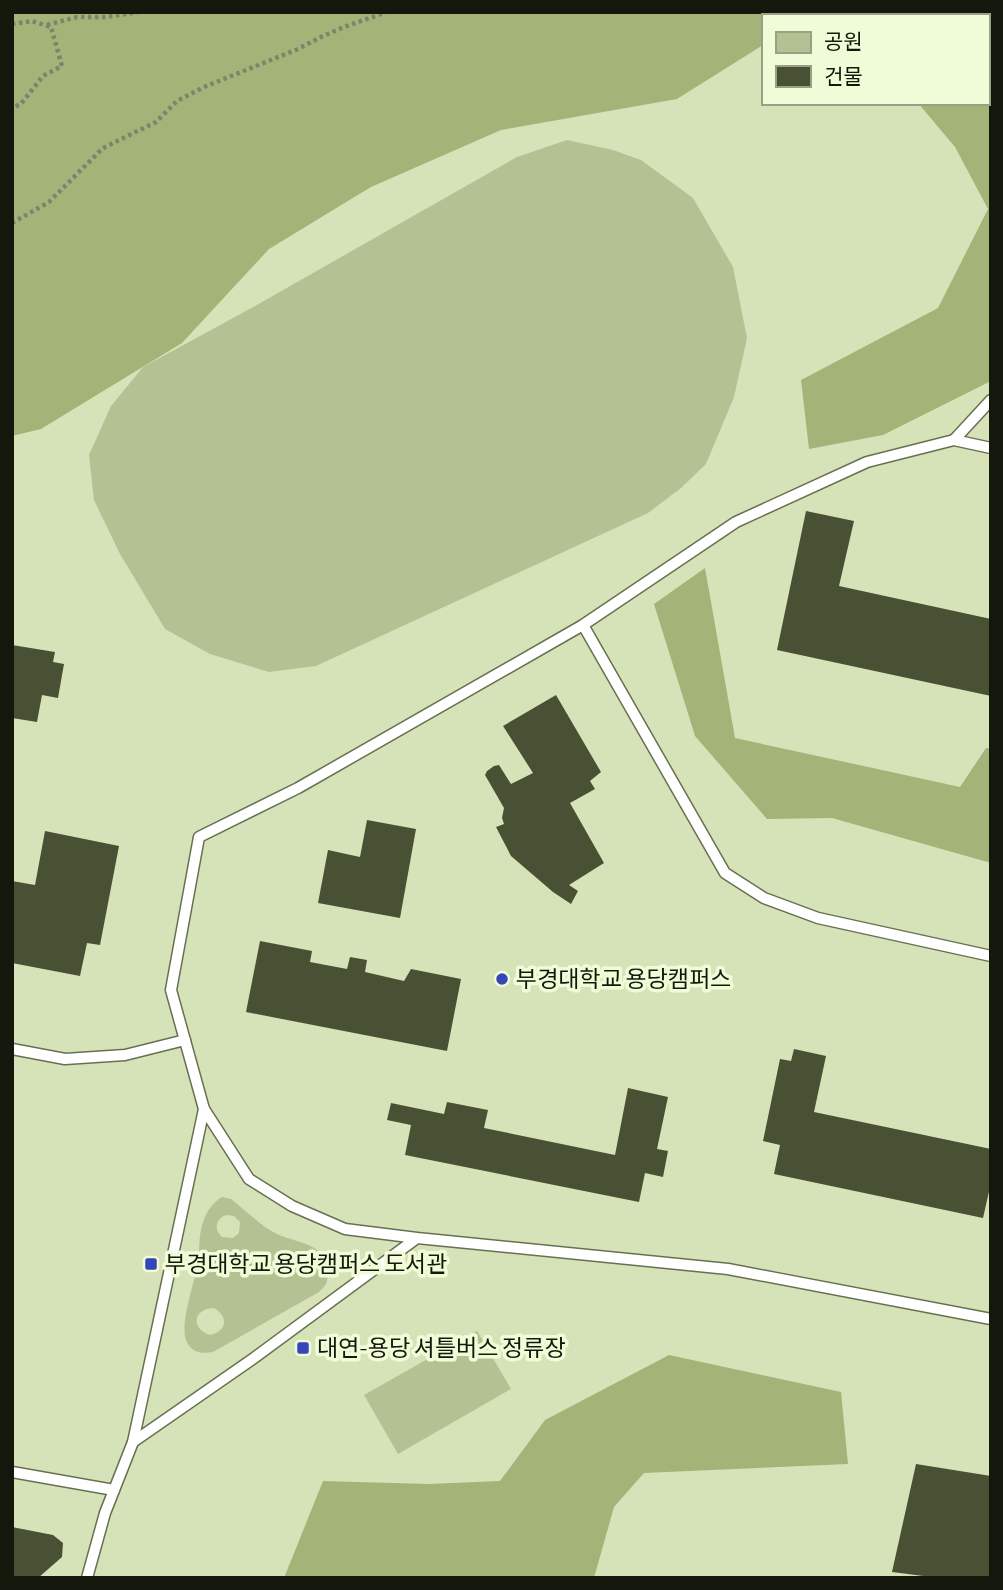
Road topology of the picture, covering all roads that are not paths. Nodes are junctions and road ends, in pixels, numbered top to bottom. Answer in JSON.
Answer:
{"nodes":[{"id":1,"x":991,"y":400,"type":"edge"},
{"id":2,"x":954,"y":440,"type":"junction"},
{"id":3,"x":991,"y":448,"type":"edge"},
{"id":4,"x":583,"y":625,"type":"junction"},
{"id":5,"x":991,"y":956,"type":"edge"},
{"id":6,"x":185,"y":1040,"type":"junction"},
{"id":7,"x":12,"y":1049,"type":"edge"},
{"id":8,"x":204,"y":1108,"type":"junction"},
{"id":9,"x":417,"y":1238,"type":"junction"},
{"id":10,"x":991,"y":1319,"type":"edge"},
{"id":11,"x":133,"y":1442,"type":"junction"},
{"id":12,"x":12,"y":1472,"type":"edge"},
{"id":13,"x":114,"y":1490,"type":"junction"},
{"id":14,"x":87,"y":1578,"type":"edge"}],
"edges":[{"from":1,"to":2,"type":"lane"},
{"from":2,"to":3,"type":"lane"},
{"from":2,"to":4,"type":"lane"},
{"from":4,"to":5,"type":"lane"},
{"from":4,"to":6,"type":"lane"},
{"from":6,"to":7,"type":"lane"},
{"from":6,"to":8,"type":"lane"},
{"from":8,"to":9,"type":"lane"},
{"from":8,"to":11,"type":"lane"},
{"from":9,"to":10,"type":"lane"},
{"from":9,"to":11,"type":"lane"},
{"from":11,"to":13,"type":"lane"},
{"from":12,"to":13,"type":"lane"},
{"from":13,"to":14,"type":"lane"}]}
